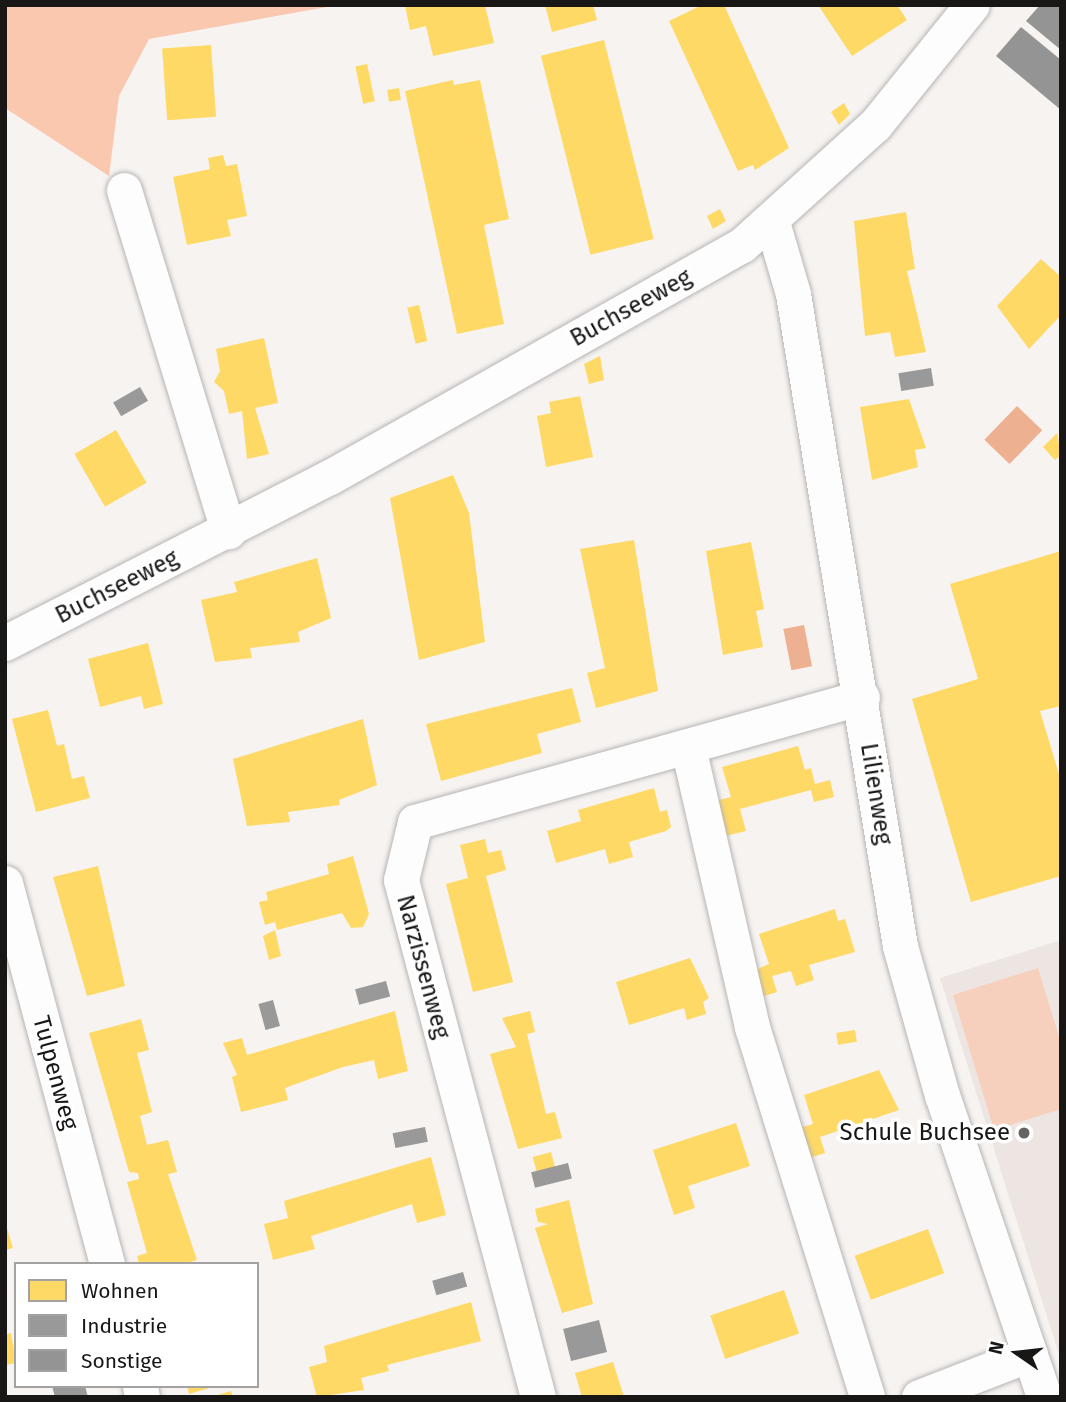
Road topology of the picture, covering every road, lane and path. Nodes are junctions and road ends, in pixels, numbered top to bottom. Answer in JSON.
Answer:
{"nodes":[{"id":1,"x":972,"y":5,"type":"edge"},
{"id":2,"x":124,"y":190,"type":"dead end"},
{"id":3,"x":772,"y":222,"type":"junction"},
{"id":4,"x":228,"y":531,"type":"junction"},
{"id":5,"x":5,"y":643,"type":"edge"},
{"id":6,"x":862,"y":697,"type":"junction"},
{"id":7,"x":688,"y":747,"type":"junction"},
{"id":8,"x":5,"y":883,"type":"edge"},
{"id":9,"x":106,"y":1262,"type":"edge"},
{"id":10,"x":1030,"y":1354,"type":"junction"},
{"id":11,"x":538,"y":1397,"type":"edge"},
{"id":12,"x":867,"y":1397,"type":"edge"},
{"id":13,"x":919,"y":1397,"type":"edge"},
{"id":14,"x":1044,"y":1397,"type":"edge"}],
"edges":[{"from":1,"to":3,"type":"street","name":"Buchseeweg"},
{"from":2,"to":4,"type":"street"},
{"from":3,"to":4,"type":"street","name":"Buchseeweg"},
{"from":3,"to":6,"type":"street","name":"Lilienweg"},
{"from":4,"to":5,"type":"street","name":"Buchseeweg"},
{"from":6,"to":7,"type":"street","name":"Narzissenweg"},
{"from":6,"to":10,"type":"street","name":"Lilienweg"},
{"from":7,"to":11,"type":"street","name":"Narzissenweg"},
{"from":7,"to":12,"type":"street"},
{"from":8,"to":9,"type":"street","name":"Tulpenweg"},
{"from":10,"to":13,"type":"street"},
{"from":10,"to":14,"type":"street","name":"Lilienweg"}]}
